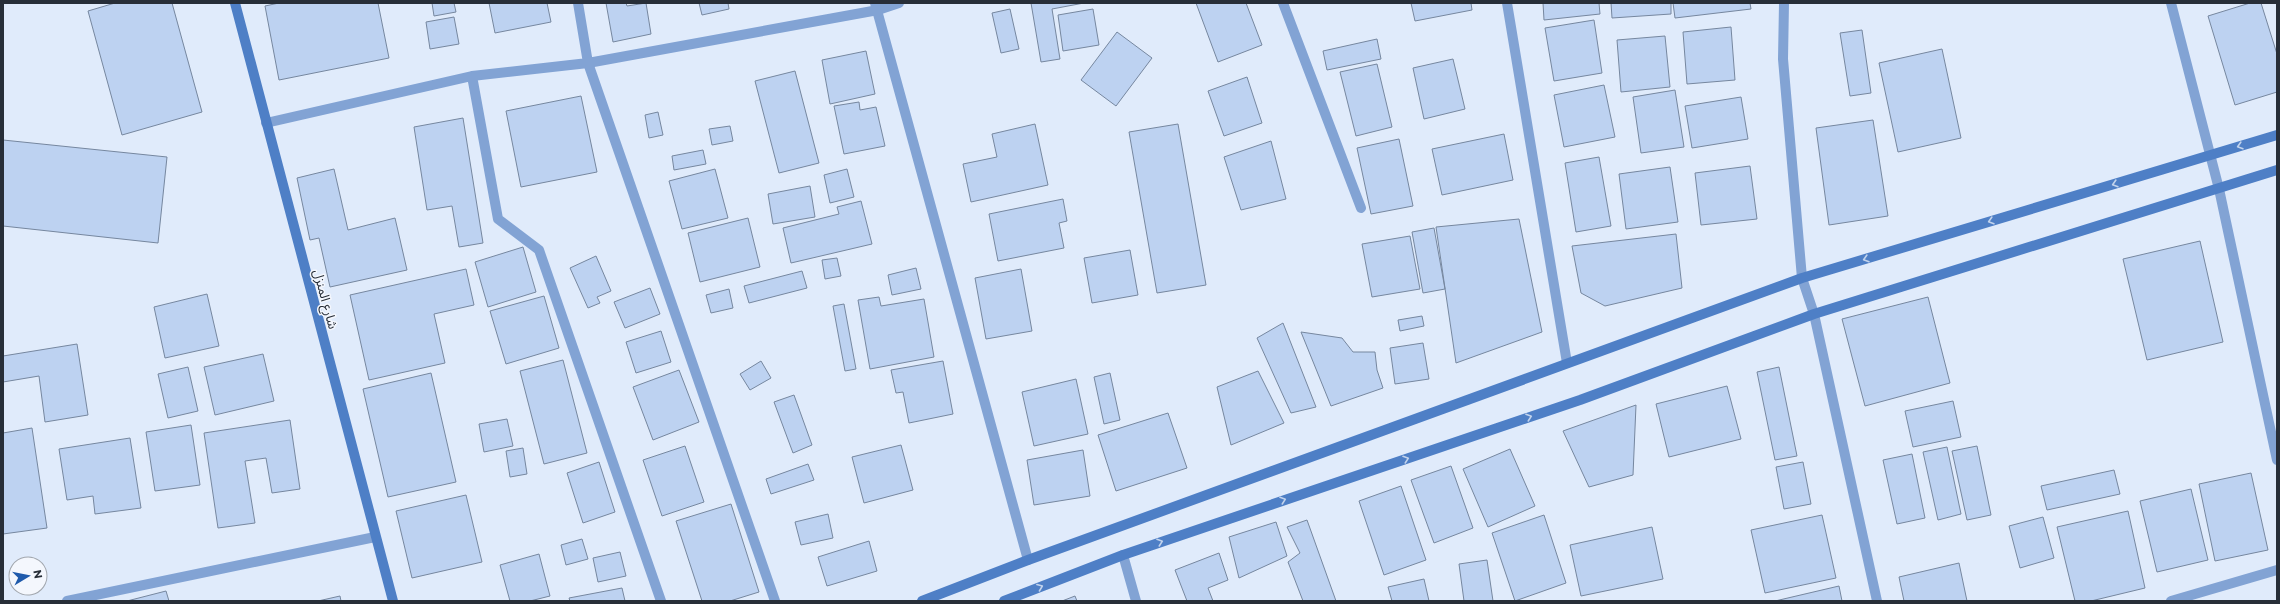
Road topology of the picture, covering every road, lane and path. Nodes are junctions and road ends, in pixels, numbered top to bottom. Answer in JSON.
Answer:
{"nodes":[{"id":1,"x":235,"y":3,"type":"edge"},
{"id":2,"x":578,"y":3,"type":"edge"},
{"id":3,"x":899,"y":3,"type":"edge"},
{"id":4,"x":1283,"y":3,"type":"edge"},
{"id":5,"x":1508,"y":3,"type":"edge"},
{"id":6,"x":1784,"y":3,"type":"edge"},
{"id":7,"x":2171,"y":3,"type":"edge"},
{"id":8,"x":876,"y":6,"type":"edge"},
{"id":9,"x":588,"y":62,"type":"junction"},
{"id":10,"x":472,"y":76,"type":"junction"},
{"id":11,"x":266,"y":123,"type":"junction"},
{"id":12,"x":2277,"y":135,"type":"edge"},
{"id":13,"x":2209,"y":155,"type":"junction"},
{"id":14,"x":2277,"y":170,"type":"edge"},
{"id":15,"x":2219,"y":189,"type":"junction"},
{"id":16,"x":1361,"y":208,"type":"dead end"},
{"id":17,"x":1802,"y":278,"type":"junction"},
{"id":18,"x":1814,"y":314,"type":"junction"},
{"id":19,"x":1567,"y":363,"type":"junction"},
{"id":20,"x":2277,"y":460,"type":"edge"},
{"id":21,"x":375,"y":537,"type":"junction"},
{"id":22,"x":1123,"y":555,"type":"junction"},
{"id":23,"x":1028,"y":560,"type":"junction"},
{"id":24,"x":2277,"y":570,"type":"edge"},
{"id":25,"x":67,"y":601,"type":"edge"},
{"id":26,"x":393,"y":601,"type":"edge"},
{"id":27,"x":661,"y":601,"type":"edge"},
{"id":28,"x":775,"y":601,"type":"edge"},
{"id":29,"x":922,"y":601,"type":"edge"},
{"id":30,"x":1004,"y":601,"type":"edge"},
{"id":31,"x":1136,"y":601,"type":"edge"},
{"id":32,"x":1877,"y":601,"type":"edge"},
{"id":33,"x":2171,"y":601,"type":"edge"}],
"edges":[{"from":1,"to":11,"type":"street","name":"شارع المنزل"},
{"from":2,"to":9,"type":"street"},
{"from":3,"to":8,"type":"street"},
{"from":4,"to":16,"type":"street"},
{"from":5,"to":19,"type":"street"},
{"from":6,"to":17,"type":"street"},
{"from":7,"to":13,"type":"street"},
{"from":8,"to":9,"type":"street"},
{"from":8,"to":23,"type":"street"},
{"from":9,"to":10,"type":"street"},
{"from":9,"to":28,"type":"street"},
{"from":10,"to":11,"type":"street"},
{"from":10,"to":27,"type":"street"},
{"from":11,"to":21,"type":"street","name":"شارع المنزل"},
{"from":12,"to":13,"type":"street","one_way":true},
{"from":13,"to":15,"type":"street"},
{"from":13,"to":17,"type":"street","one_way":true},
{"from":14,"to":15,"type":"street"},
{"from":15,"to":18,"type":"street"},
{"from":15,"to":20,"type":"street"},
{"from":17,"to":18,"type":"street"},
{"from":17,"to":19,"type":"street"},
{"from":22,"to":18,"type":"street","one_way":true},
{"from":18,"to":32,"type":"street"},
{"from":19,"to":23,"type":"street"},
{"from":21,"to":25,"type":"street"},
{"from":21,"to":26,"type":"street","name":"شارع المنزل"},
{"from":30,"to":22,"type":"street","one_way":true},
{"from":22,"to":31,"type":"street"},
{"from":23,"to":29,"type":"street"},
{"from":24,"to":33,"type":"street"}]}
